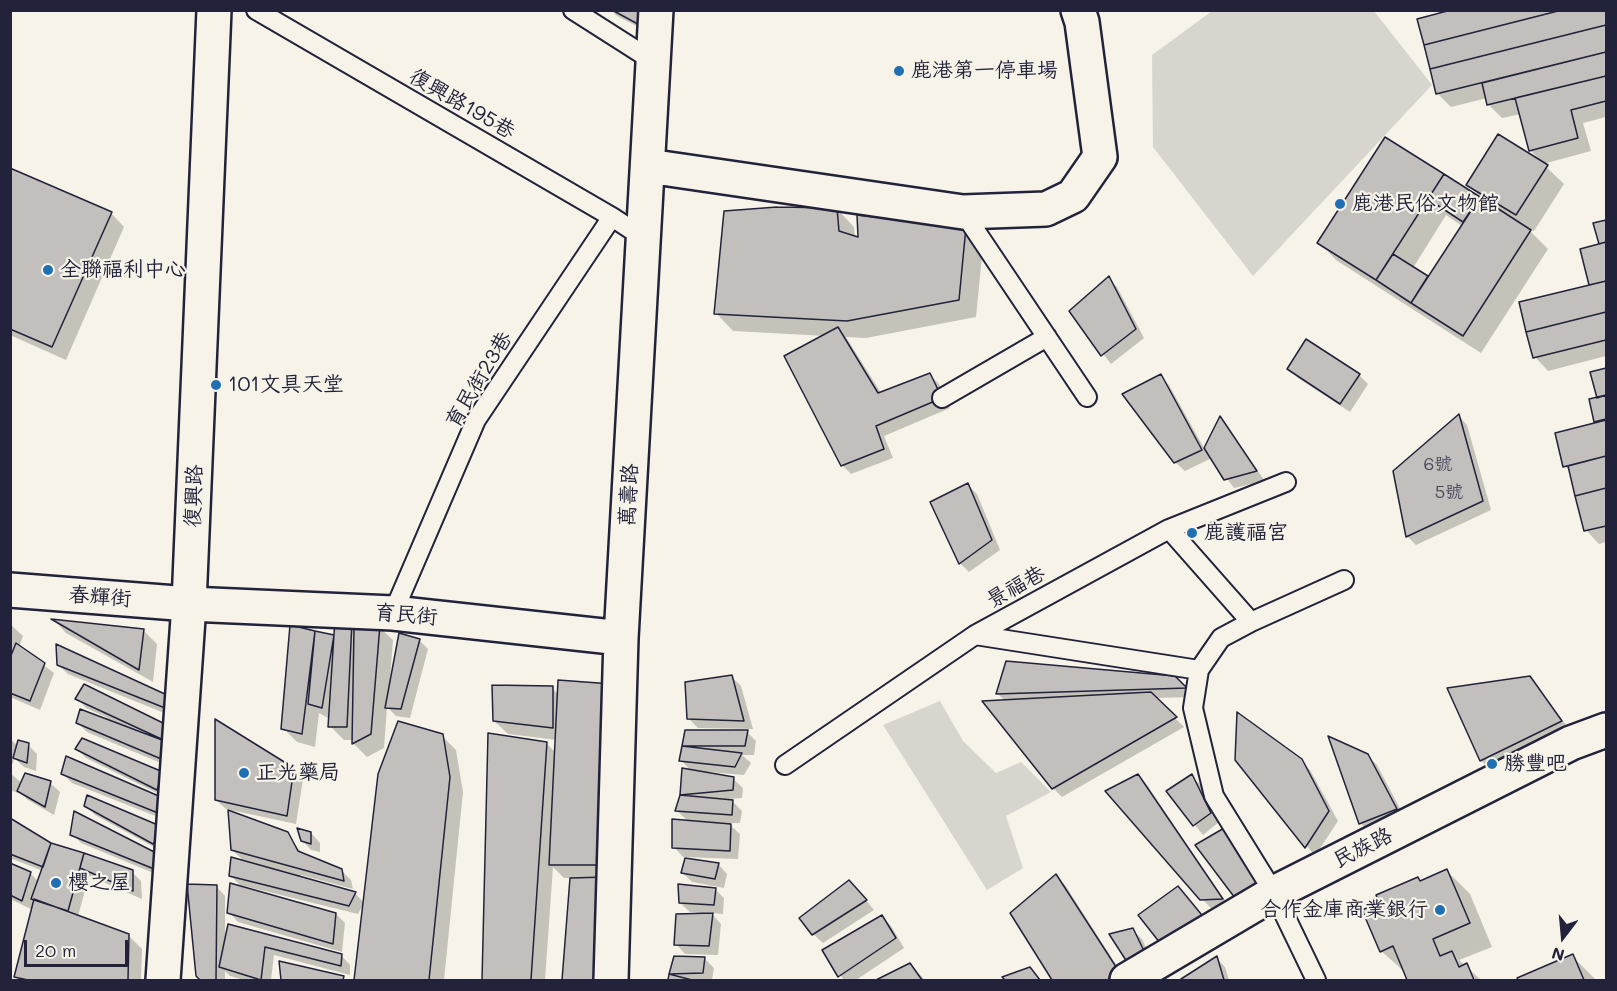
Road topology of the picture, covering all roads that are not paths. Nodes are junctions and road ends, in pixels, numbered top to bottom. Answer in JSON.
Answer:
{"nodes":[{"id":1,"x":214,"y":10,"type":"edge"},
{"id":2,"x":256,"y":10,"type":"edge"},
{"id":3,"x":573,"y":10,"type":"edge"},
{"id":4,"x":656,"y":10,"type":"edge"},
{"id":5,"x":1089,"y":14,"type":"edge"},
{"id":6,"x":652,"y":60,"type":"junction"},
{"id":7,"x":648,"y":166,"type":"junction"},
{"id":8,"x":963,"y":212,"type":"junction"},
{"id":9,"x":612,"y":217,"type":"junction"},
{"id":10,"x":644,"y":238,"type":"junction"},
{"id":11,"x":1047,"y":337,"type":"junction"},
{"id":12,"x":1087,"y":397,"type":"dead end"},
{"id":13,"x":942,"y":398,"type":"dead end"},
{"id":14,"x":1286,"y":482,"type":"dead end"},
{"id":15,"x":1169,"y":529,"type":"junction"},
{"id":16,"x":1344,"y":580,"type":"dead end"},
{"id":17,"x":10,"y":590,"type":"edge"},
{"id":18,"x":189,"y":604,"type":"junction"},
{"id":19,"x":393,"y":613,"type":"junction"},
{"id":20,"x":1251,"y":622,"type":"junction"},
{"id":21,"x":975,"y":635,"type":"junction"},
{"id":22,"x":621,"y":638,"type":"junction"},
{"id":23,"x":1199,"y":669,"type":"junction"},
{"id":24,"x":1606,"y":730,"type":"edge"},
{"id":25,"x":785,"y":765,"type":"dead end"},
{"id":26,"x":1274,"y":893,"type":"junction"},
{"id":27,"x":163,"y":981,"type":"edge"},
{"id":28,"x":611,"y":981,"type":"edge"},
{"id":29,"x":1127,"y":981,"type":"edge"},
{"id":30,"x":1316,"y":981,"type":"edge"}],
"edges":[{"from":1,"to":18,"type":"street","name":"復興路"},
{"from":2,"to":9,"type":"lane","name":"復興路195巷"},
{"from":3,"to":6,"type":"lane"},
{"from":4,"to":6,"type":"street","name":"萬壽路"},
{"from":5,"to":8,"type":"street"},
{"from":6,"to":7,"type":"street","name":"萬壽路"},
{"from":7,"to":8,"type":"street"},
{"from":7,"to":10,"type":"street","name":"萬壽路"},
{"from":8,"to":11,"type":"lane"},
{"from":9,"to":10,"type":"lane","name":"復興路195巷"},
{"from":9,"to":19,"type":"lane","name":"育民街23巷"},
{"from":10,"to":22,"type":"street","name":"萬壽路"},
{"from":11,"to":12,"type":"lane"},
{"from":11,"to":13,"type":"lane"},
{"from":14,"to":15,"type":"lane","name":"景福巷"},
{"from":15,"to":20,"type":"lane"},
{"from":15,"to":21,"type":"lane","name":"景福巷"},
{"from":16,"to":20,"type":"lane"},
{"from":17,"to":18,"type":"street","name":"春輝街"},
{"from":18,"to":19,"type":"street","name":"育民街"},
{"from":18,"to":27,"type":"street","name":"復興路"},
{"from":19,"to":22,"type":"street","name":"育民街"},
{"from":20,"to":23,"type":"lane"},
{"from":21,"to":23,"type":"lane"},
{"from":21,"to":25,"type":"lane","name":"景福巷"},
{"from":22,"to":28,"type":"street","name":"萬壽路"},
{"from":23,"to":26,"type":"lane"},
{"from":24,"to":26,"type":"street","name":"民族路"},
{"from":26,"to":29,"type":"street","name":"民族路"},
{"from":26,"to":30,"type":"lane"}]}
